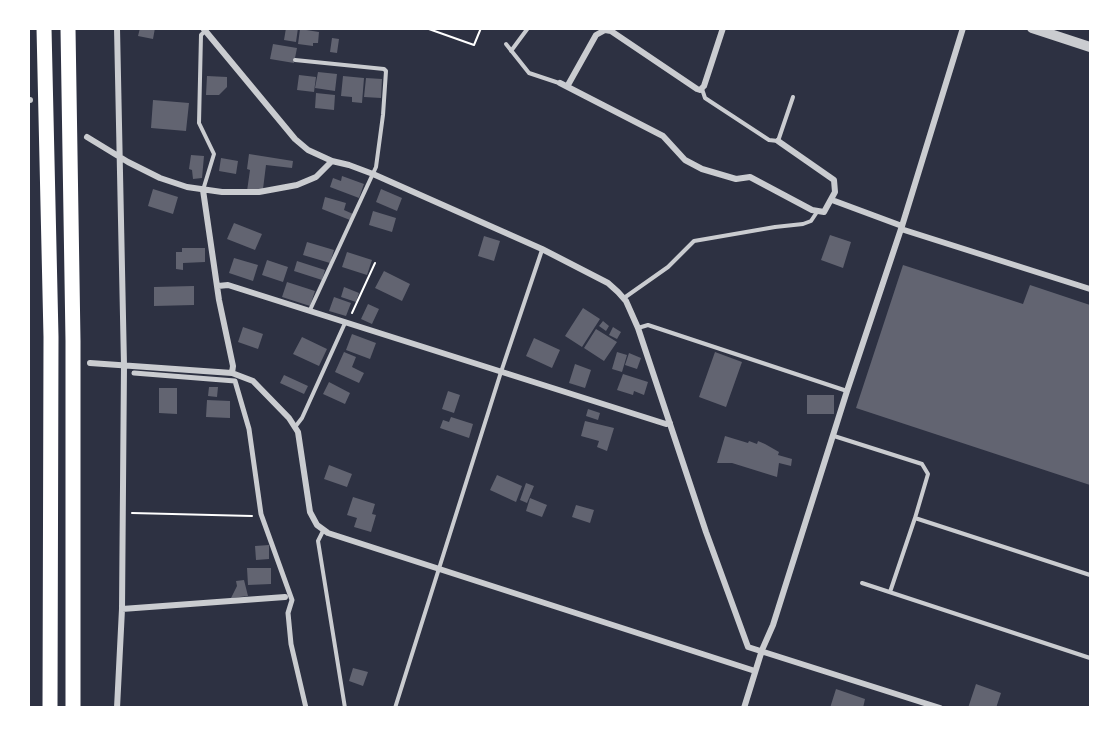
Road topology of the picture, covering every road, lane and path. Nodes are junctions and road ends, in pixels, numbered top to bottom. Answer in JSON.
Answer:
{"nodes":[{"id":1,"x":44,"y":28,"type":"edge"},
{"id":2,"x":68,"y":28,"type":"edge"},
{"id":3,"x":117,"y":28,"type":"edge"},
{"id":4,"x":426,"y":28,"type":"edge"},
{"id":5,"x":481,"y":28,"type":"edge"},
{"id":6,"x":528,"y":28,"type":"edge"},
{"id":7,"x":723,"y":28,"type":"edge"},
{"id":8,"x":963,"y":28,"type":"edge"},
{"id":9,"x":1032,"y":28,"type":"edge"},
{"id":10,"x":204,"y":30,"type":"edge"},
{"id":11,"x":506,"y":44,"type":"dead end"},
{"id":12,"x":1090,"y":47,"type":"edge"},
{"id":13,"x":511,"y":51,"type":"junction"},
{"id":14,"x":295,"y":60,"type":"dead end"},
{"id":15,"x":560,"y":83,"type":"joint"},
{"id":16,"x":568,"y":85,"type":"junction"},
{"id":17,"x":702,"y":88,"type":"junction"},
{"id":18,"x":793,"y":97,"type":"dead end"},
{"id":19,"x":87,"y":137,"type":"dead end"},
{"id":20,"x":778,"y":141,"type":"junction"},
{"id":21,"x":119,"y":156,"type":"junction"},
{"id":22,"x":332,"y":161,"type":"junction"},
{"id":23,"x":373,"y":174,"type":"junction"},
{"id":24,"x":203,"y":190,"type":"junction"},
{"id":25,"x":832,"y":200,"type":"junction"},
{"id":26,"x":817,"y":212,"type":"junction"},
{"id":27,"x":901,"y":228,"type":"junction"},
{"id":28,"x":542,"y":249,"type":"junction"},
{"id":29,"x":375,"y":263,"type":"dead end"},
{"id":30,"x":218,"y":286,"type":"junction"},
{"id":31,"x":1090,"y":289,"type":"edge"},
{"id":32,"x":624,"y":298,"type":"junction"},
{"id":33,"x":309,"y":312,"type":"junction"},
{"id":34,"x":345,"y":324,"type":"junction"},
{"id":35,"x":638,"y":328,"type":"junction"},
{"id":36,"x":90,"y":363,"type":"dead end"},
{"id":37,"x":124,"y":365,"type":"junction"},
{"id":38,"x":501,"y":372,"type":"junction"},
{"id":39,"x":134,"y":373,"type":"dead end"},
{"id":40,"x":232,"y":374,"type":"junction"},
{"id":41,"x":847,"y":391,"type":"junction"},
{"id":42,"x":670,"y":423,"type":"junction"},
{"id":43,"x":295,"y":427,"type":"junction"},
{"id":44,"x":834,"y":436,"type":"junction"},
{"id":45,"x":123,"y":512,"type":"junction"},
{"id":46,"x":255,"y":516,"type":"dead end"},
{"id":47,"x":915,"y":518,"type":"junction"},
{"id":48,"x":323,"y":531,"type":"junction"},
{"id":49,"x":438,"y":570,"type":"junction"},
{"id":50,"x":1090,"y":575,"type":"edge"},
{"id":51,"x":862,"y":583,"type":"dead end"},
{"id":52,"x":890,"y":592,"type":"junction"},
{"id":53,"x":285,"y":597,"type":"dead end"},
{"id":54,"x":122,"y":609,"type":"junction"},
{"id":55,"x":762,"y":650,"type":"junction"},
{"id":56,"x":1090,"y":658,"type":"edge"},
{"id":57,"x":755,"y":672,"type":"junction"},
{"id":58,"x":50,"y":708,"type":"edge"},
{"id":59,"x":73,"y":708,"type":"edge"},
{"id":60,"x":117,"y":708,"type":"edge"},
{"id":61,"x":306,"y":708,"type":"edge"},
{"id":62,"x":345,"y":708,"type":"edge"},
{"id":63,"x":395,"y":708,"type":"edge"},
{"id":64,"x":744,"y":708,"type":"edge"},
{"id":65,"x":940,"y":708,"type":"edge"}],
"edges":[{"from":1,"to":58,"type":"highway"},
{"from":2,"to":59,"type":"highway"},
{"from":3,"to":21,"type":"street"},
{"from":4,"to":5,"type":"path"},
{"from":6,"to":13,"type":"lane"},
{"from":7,"to":17,"type":"street"},
{"from":8,"to":27,"type":"street"},
{"from":9,"to":12,"type":"street"},
{"from":10,"to":22,"type":"street"},
{"from":10,"to":24,"type":"lane"},
{"from":11,"to":13,"type":"lane"},
{"from":13,"to":15,"type":"lane"},
{"from":14,"to":23,"type":"lane"},
{"from":15,"to":16,"type":"street"},
{"from":16,"to":17,"type":"street"},
{"from":16,"to":26,"type":"street"},
{"from":17,"to":20,"type":"lane"},
{"from":18,"to":20,"type":"lane"},
{"from":19,"to":21,"type":"street"},
{"from":20,"to":25,"type":"street"},
{"from":21,"to":24,"type":"street"},
{"from":21,"to":37,"type":"street"},
{"from":22,"to":23,"type":"street"},
{"from":22,"to":24,"type":"street"},
{"from":23,"to":28,"type":"street"},
{"from":23,"to":33,"type":"lane"},
{"from":24,"to":30,"type":"street"},
{"from":25,"to":26,"type":"street"},
{"from":25,"to":27,"type":"street"},
{"from":26,"to":32,"type":"lane"},
{"from":27,"to":31,"type":"street"},
{"from":27,"to":41,"type":"street"},
{"from":28,"to":32,"type":"street"},
{"from":28,"to":38,"type":"lane"},
{"from":29,"to":34,"type":"path"},
{"from":30,"to":33,"type":"street"},
{"from":30,"to":40,"type":"street"},
{"from":32,"to":35,"type":"street"},
{"from":33,"to":34,"type":"street"},
{"from":34,"to":38,"type":"street"},
{"from":34,"to":43,"type":"lane"},
{"from":35,"to":41,"type":"lane"},
{"from":35,"to":42,"type":"street"},
{"from":36,"to":37,"type":"street"},
{"from":37,"to":40,"type":"street"},
{"from":37,"to":45,"type":"street"},
{"from":38,"to":42,"type":"street"},
{"from":38,"to":49,"type":"lane"},
{"from":39,"to":61,"type":"street"},
{"from":40,"to":43,"type":"street"},
{"from":41,"to":44,"type":"street"},
{"from":42,"to":55,"type":"street"},
{"from":43,"to":48,"type":"street"},
{"from":44,"to":47,"type":"lane"},
{"from":44,"to":55,"type":"street"},
{"from":45,"to":46,"type":"path"},
{"from":45,"to":54,"type":"street"},
{"from":47,"to":50,"type":"lane"},
{"from":47,"to":52,"type":"lane"},
{"from":48,"to":49,"type":"street"},
{"from":48,"to":62,"type":"lane"},
{"from":49,"to":57,"type":"street"},
{"from":49,"to":63,"type":"lane"},
{"from":51,"to":52,"type":"lane"},
{"from":52,"to":56,"type":"lane"},
{"from":53,"to":54,"type":"street"},
{"from":54,"to":60,"type":"street"},
{"from":55,"to":57,"type":"street"},
{"from":55,"to":65,"type":"street"},
{"from":57,"to":64,"type":"street"}]}
